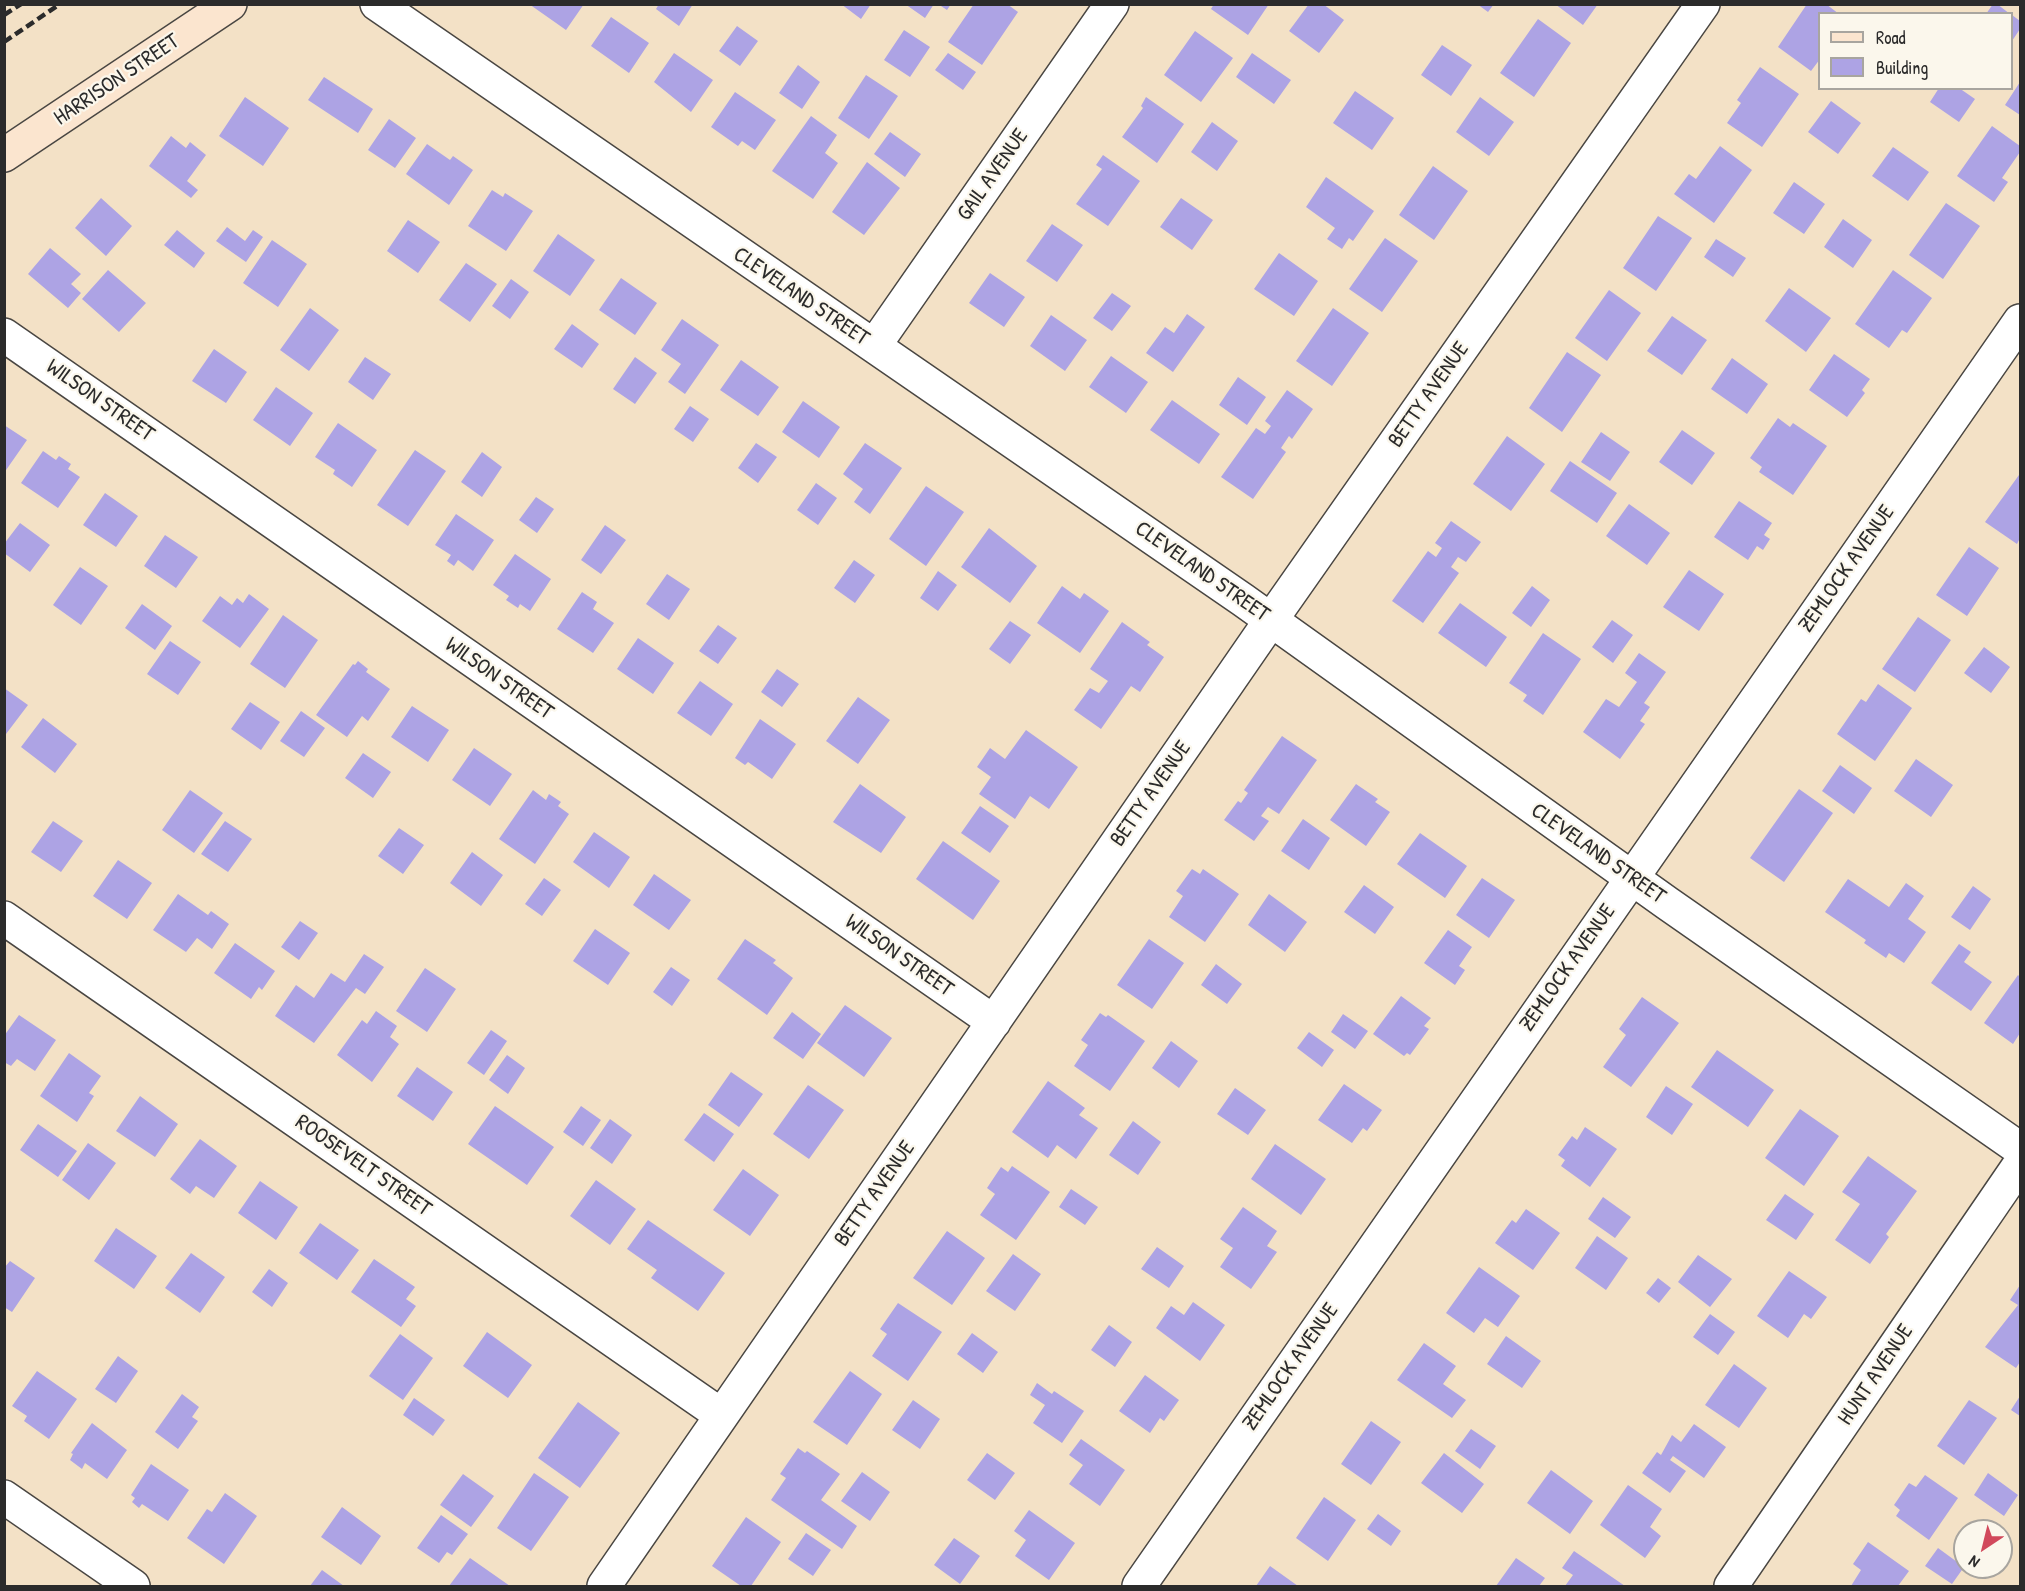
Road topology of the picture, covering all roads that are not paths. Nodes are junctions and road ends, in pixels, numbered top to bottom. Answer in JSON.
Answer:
{"nodes":[{"id":1,"x":230,"y":4,"type":"edge"},
{"id":2,"x":377,"y":4,"type":"edge"},
{"id":3,"x":1112,"y":4,"type":"edge"},
{"id":4,"x":1703,"y":4,"type":"edge"},
{"id":5,"x":4,"y":155,"type":"edge"},
{"id":6,"x":2020,"y":321,"type":"edge"},
{"id":7,"x":4,"y":335,"type":"edge"},
{"id":8,"x":874,"y":346,"type":"junction"},
{"id":9,"x":1271,"y":620,"type":"junction"},
{"id":10,"x":1631,"y":877,"type":"junction"},
{"id":11,"x":4,"y":918,"type":"edge"},
{"id":12,"x":994,"y":1022,"type":"junction"},
{"id":13,"x":2020,"y":1149,"type":"edge"},
{"id":14,"x":2020,"y":1164,"type":"edge"},
{"id":15,"x":721,"y":1415,"type":"junction"},
{"id":16,"x":4,"y":1497,"type":"edge"},
{"id":17,"x":133,"y":1587,"type":"edge"},
{"id":18,"x":604,"y":1587,"type":"edge"},
{"id":19,"x":1139,"y":1587,"type":"edge"},
{"id":20,"x":1731,"y":1587,"type":"edge"}],
"edges":[{"from":1,"to":5,"type":"main road","name":"HARRISON STREET"},
{"from":2,"to":8,"type":"street","name":"CLEVELAND STREET"},
{"from":3,"to":8,"type":"street","name":"GAIL AVENUE"},
{"from":4,"to":9,"type":"street","name":"BETTY AVENUE"},
{"from":6,"to":10,"type":"street","name":"ZEMLOCK AVENUE"},
{"from":7,"to":12,"type":"street","name":"WILSON STREET"},
{"from":8,"to":9,"type":"street","name":"CLEVELAND STREET"},
{"from":9,"to":10,"type":"street","name":"CLEVELAND STREET"},
{"from":9,"to":12,"type":"street","name":"BETTY AVENUE"},
{"from":10,"to":13,"type":"street","name":"CLEVELAND STREET"},
{"from":10,"to":19,"type":"street","name":"ZEMLOCK AVENUE"},
{"from":11,"to":15,"type":"street","name":"ROOSEVELT STREET"},
{"from":12,"to":15,"type":"street","name":"BETTY AVENUE"},
{"from":14,"to":20,"type":"street","name":"HUNT AVENUE"},
{"from":15,"to":18,"type":"street","name":"BETTY AVENUE"},
{"from":16,"to":17,"type":"street"}]}
